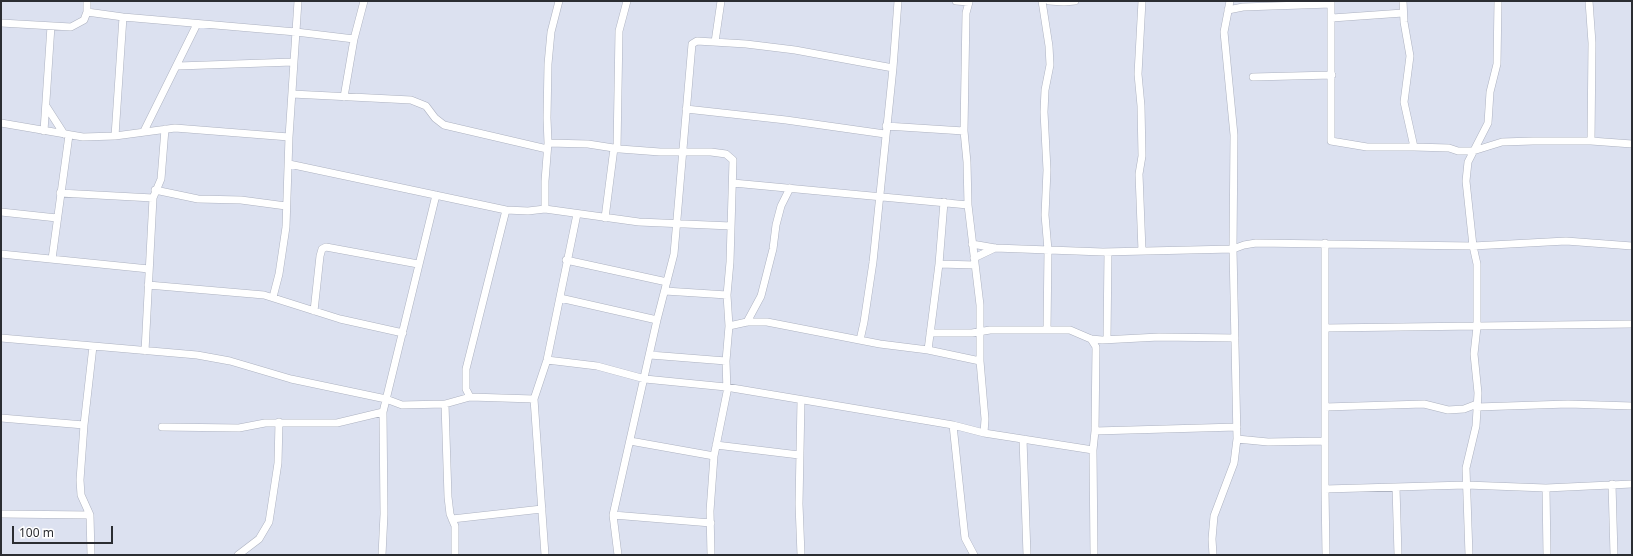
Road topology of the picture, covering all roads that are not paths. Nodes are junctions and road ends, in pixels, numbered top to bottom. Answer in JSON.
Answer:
{"nodes":[{"id":1,"x":87,"y":1,"type":"edge"},
{"id":2,"x":298,"y":1,"type":"edge"},
{"id":3,"x":364,"y":1,"type":"edge"},
{"id":4,"x":559,"y":1,"type":"edge"},
{"id":5,"x":627,"y":1,"type":"edge"},
{"id":6,"x":721,"y":1,"type":"edge"},
{"id":7,"x":898,"y":1,"type":"edge"},
{"id":8,"x":955,"y":1,"type":"edge"},
{"id":9,"x":970,"y":1,"type":"edge"},
{"id":10,"x":1042,"y":1,"type":"edge"},
{"id":11,"x":1049,"y":1,"type":"edge"},
{"id":12,"x":1075,"y":1,"type":"edge"},
{"id":13,"x":1142,"y":1,"type":"edge"},
{"id":14,"x":1230,"y":1,"type":"edge"},
{"id":15,"x":1403,"y":1,"type":"edge"},
{"id":16,"x":1498,"y":1,"type":"edge"},
{"id":17,"x":1589,"y":1,"type":"edge"},
{"id":18,"x":1331,"y":2,"type":"edge"},
{"id":19,"x":1228,"y":10,"type":"junction"},
{"id":20,"x":87,"y":12,"type":"junction"},
{"id":21,"x":966,"y":13,"type":"junction"},
{"id":22,"x":1403,"y":13,"type":"junction"},
{"id":23,"x":123,"y":17,"type":"junction"},
{"id":24,"x":1332,"y":18,"type":"junction"},
{"id":25,"x":1,"y":23,"type":"edge"},
{"id":26,"x":197,"y":24,"type":"junction"},
{"id":27,"x":51,"y":26,"type":"junction"},
{"id":28,"x":296,"y":32,"type":"junction"},
{"id":29,"x":354,"y":39,"type":"junction"},
{"id":30,"x":714,"y":42,"type":"junction"},
{"id":31,"x":293,"y":62,"type":"junction"},
{"id":32,"x":178,"y":66,"type":"junction"},
{"id":33,"x":893,"y":68,"type":"junction"},
{"id":34,"x":1332,"y":75,"type":"junction"},
{"id":35,"x":1253,"y":77,"type":"dead end"},
{"id":36,"x":292,"y":94,"type":"junction"},
{"id":37,"x":344,"y":97,"type":"junction"},
{"id":38,"x":45,"y":104,"type":"junction"},
{"id":39,"x":686,"y":109,"type":"junction"},
{"id":40,"x":1,"y":123,"type":"edge"},
{"id":41,"x":886,"y":126,"type":"junction"},
{"id":42,"x":165,"y":129,"type":"junction"},
{"id":43,"x":44,"y":131,"type":"junction"},
{"id":44,"x":144,"y":131,"type":"junction"},
{"id":45,"x":964,"y":131,"type":"junction"},
{"id":46,"x":885,"y":134,"type":"junction"},
{"id":47,"x":66,"y":135,"type":"junction"},
{"id":48,"x":115,"y":136,"type":"junction"},
{"id":49,"x":289,"y":137,"type":"junction"},
{"id":50,"x":1590,"y":141,"type":"junction"},
{"id":51,"x":1632,"y":144,"type":"edge"},
{"id":52,"x":548,"y":146,"type":"junction"},
{"id":53,"x":1414,"y":146,"type":"junction"},
{"id":54,"x":615,"y":148,"type":"junction"},
{"id":55,"x":683,"y":151,"type":"junction"},
{"id":56,"x":1473,"y":151,"type":"junction"},
{"id":57,"x":289,"y":164,"type":"junction"},
{"id":58,"x":733,"y":183,"type":"junction"},
{"id":59,"x":790,"y":188,"type":"junction"},
{"id":60,"x":155,"y":190,"type":"junction"},
{"id":61,"x":60,"y":193,"type":"junction"},
{"id":62,"x":436,"y":195,"type":"junction"},
{"id":63,"x":153,"y":198,"type":"junction"},
{"id":64,"x":879,"y":198,"type":"junction"},
{"id":65,"x":944,"y":202,"type":"junction"},
{"id":66,"x":968,"y":205,"type":"junction"},
{"id":67,"x":286,"y":206,"type":"junction"},
{"id":68,"x":545,"y":209,"type":"junction"},
{"id":69,"x":506,"y":210,"type":"junction"},
{"id":70,"x":1,"y":212,"type":"edge"},
{"id":71,"x":577,"y":214,"type":"junction"},
{"id":72,"x":57,"y":218,"type":"junction"},
{"id":73,"x":605,"y":218,"type":"junction"},
{"id":74,"x":677,"y":224,"type":"junction"},
{"id":75,"x":731,"y":226,"type":"junction"},
{"id":76,"x":1326,"y":243,"type":"junction"},
{"id":77,"x":972,"y":244,"type":"junction"},
{"id":78,"x":1473,"y":246,"type":"junction"},
{"id":79,"x":1632,"y":246,"type":"edge"},
{"id":80,"x":995,"y":248,"type":"junction"},
{"id":81,"x":1048,"y":250,"type":"junction"},
{"id":82,"x":1234,"y":250,"type":"junction"},
{"id":83,"x":1142,"y":251,"type":"junction"},
{"id":84,"x":1108,"y":252,"type":"junction"},
{"id":85,"x":1,"y":254,"type":"edge"},
{"id":86,"x":52,"y":259,"type":"junction"},
{"id":87,"x":566,"y":260,"type":"junction"},
{"id":88,"x":975,"y":261,"type":"junction"},
{"id":89,"x":418,"y":264,"type":"junction"},
{"id":90,"x":939,"y":264,"type":"junction"},
{"id":91,"x":149,"y":268,"type":"junction"},
{"id":92,"x":667,"y":282,"type":"junction"},
{"id":93,"x":148,"y":285,"type":"junction"},
{"id":94,"x":665,"y":291,"type":"junction"},
{"id":95,"x":727,"y":295,"type":"junction"},
{"id":96,"x":273,"y":297,"type":"junction"},
{"id":97,"x":560,"y":298,"type":"junction"},
{"id":98,"x":314,"y":311,"type":"junction"},
{"id":99,"x":657,"y":320,"type":"junction"},
{"id":100,"x":747,"y":322,"type":"junction"},
{"id":101,"x":1632,"y":324,"type":"edge"},
{"id":102,"x":729,"y":326,"type":"junction"},
{"id":103,"x":1477,"y":327,"type":"junction"},
{"id":104,"x":1325,"y":328,"type":"junction"},
{"id":105,"x":1047,"y":330,"type":"junction"},
{"id":106,"x":981,"y":331,"type":"junction"},
{"id":107,"x":403,"y":333,"type":"junction"},
{"id":108,"x":930,"y":333,"type":"junction"},
{"id":109,"x":1,"y":338,"type":"edge"},
{"id":110,"x":1235,"y":338,"type":"junction"},
{"id":111,"x":1091,"y":339,"type":"junction"},
{"id":112,"x":1104,"y":339,"type":"junction"},
{"id":113,"x":860,"y":340,"type":"junction"},
{"id":114,"x":93,"y":346,"type":"junction"},
{"id":115,"x":1096,"y":347,"type":"junction"},
{"id":116,"x":928,"y":350,"type":"junction"},
{"id":117,"x":145,"y":351,"type":"junction"},
{"id":118,"x":650,"y":355,"type":"junction"},
{"id":119,"x":547,"y":360,"type":"junction"},
{"id":120,"x":726,"y":361,"type":"junction"},
{"id":121,"x":980,"y":362,"type":"junction"},
{"id":122,"x":645,"y":379,"type":"junction"},
{"id":123,"x":726,"y":387,"type":"junction"},
{"id":124,"x":470,"y":397,"type":"junction"},
{"id":125,"x":386,"y":399,"type":"junction"},
{"id":126,"x":534,"y":399,"type":"junction"},
{"id":127,"x":801,"y":400,"type":"junction"},
{"id":128,"x":446,"y":404,"type":"junction"},
{"id":129,"x":1477,"y":406,"type":"junction"},
{"id":130,"x":1632,"y":406,"type":"edge"},
{"id":131,"x":1325,"y":407,"type":"junction"},
{"id":132,"x":383,"y":412,"type":"junction"},
{"id":133,"x":1,"y":418,"type":"edge"},
{"id":134,"x":278,"y":422,"type":"junction"},
{"id":135,"x":84,"y":425,"type":"junction"},
{"id":136,"x":953,"y":425,"type":"junction"},
{"id":137,"x":162,"y":427,"type":"dead end"},
{"id":138,"x":1237,"y":427,"type":"junction"},
{"id":139,"x":1095,"y":431,"type":"junction"},
{"id":140,"x":984,"y":433,"type":"junction"},
{"id":141,"x":1023,"y":439,"type":"junction"},
{"id":142,"x":1237,"y":439,"type":"junction"},
{"id":143,"x":630,"y":441,"type":"junction"},
{"id":144,"x":1325,"y":441,"type":"junction"},
{"id":145,"x":716,"y":445,"type":"junction"},
{"id":146,"x":1093,"y":450,"type":"junction"},
{"id":147,"x":799,"y":455,"type":"junction"},
{"id":148,"x":714,"y":456,"type":"junction"},
{"id":149,"x":1612,"y":484,"type":"junction"},
{"id":150,"x":1632,"y":484,"type":"edge"},
{"id":151,"x":1466,"y":485,"type":"junction"},
{"id":152,"x":1396,"y":487,"type":"junction"},
{"id":153,"x":1546,"y":488,"type":"junction"},
{"id":154,"x":1324,"y":489,"type":"junction"},
{"id":155,"x":542,"y":509,"type":"junction"},
{"id":156,"x":1,"y":514,"type":"edge"},
{"id":157,"x":90,"y":515,"type":"junction"},
{"id":158,"x":613,"y":515,"type":"junction"},
{"id":159,"x":452,"y":519,"type":"junction"},
{"id":160,"x":711,"y":523,"type":"junction"},
{"id":161,"x":91,"y":555,"type":"edge"},
{"id":162,"x":238,"y":555,"type":"edge"},
{"id":163,"x":382,"y":555,"type":"edge"},
{"id":164,"x":455,"y":555,"type":"edge"},
{"id":165,"x":545,"y":555,"type":"edge"},
{"id":166,"x":618,"y":555,"type":"edge"},
{"id":167,"x":712,"y":555,"type":"edge"},
{"id":168,"x":801,"y":555,"type":"edge"},
{"id":169,"x":974,"y":555,"type":"edge"},
{"id":170,"x":1027,"y":555,"type":"edge"},
{"id":171,"x":1094,"y":555,"type":"edge"},
{"id":172,"x":1213,"y":555,"type":"edge"},
{"id":173,"x":1326,"y":555,"type":"edge"},
{"id":174,"x":1398,"y":555,"type":"edge"},
{"id":175,"x":1469,"y":555,"type":"edge"},
{"id":176,"x":1547,"y":555,"type":"edge"},
{"id":177,"x":1614,"y":555,"type":"edge"}],
"edges":[{"from":1,"to":20,"type":"street"},
{"from":2,"to":28,"type":"street"},
{"from":3,"to":29,"type":"street"},
{"from":4,"to":52,"type":"street"},
{"from":5,"to":54,"type":"street"},
{"from":6,"to":30,"type":"street"},
{"from":7,"to":33,"type":"street"},
{"from":8,"to":9,"type":"street"},
{"from":8,"to":21,"type":"street"},
{"from":9,"to":21,"type":"street"},
{"from":10,"to":81,"type":"street"},
{"from":11,"to":12,"type":"street"},
{"from":13,"to":83,"type":"street"},
{"from":14,"to":19,"type":"street"},
{"from":15,"to":22,"type":"street"},
{"from":16,"to":56,"type":"street"},
{"from":17,"to":50,"type":"street"},
{"from":18,"to":19,"type":"street"},
{"from":18,"to":24,"type":"street"},
{"from":19,"to":82,"type":"street"},
{"from":20,"to":23,"type":"street"},
{"from":20,"to":27,"type":"street"},
{"from":21,"to":45,"type":"street"},
{"from":22,"to":24,"type":"street"},
{"from":22,"to":53,"type":"street"},
{"from":23,"to":26,"type":"street"},
{"from":23,"to":48,"type":"street"},
{"from":24,"to":34,"type":"street"},
{"from":25,"to":27,"type":"street"},
{"from":26,"to":28,"type":"street"},
{"from":26,"to":32,"type":"street"},
{"from":27,"to":38,"type":"street"},
{"from":28,"to":29,"type":"street"},
{"from":28,"to":31,"type":"street"},
{"from":29,"to":37,"type":"street"},
{"from":30,"to":33,"type":"street"},
{"from":30,"to":39,"type":"street"},
{"from":31,"to":32,"type":"street"},
{"from":31,"to":36,"type":"street"},
{"from":32,"to":44,"type":"street"},
{"from":33,"to":41,"type":"street"},
{"from":34,"to":35,"type":"street"},
{"from":34,"to":53,"type":"street"},
{"from":36,"to":37,"type":"street"},
{"from":36,"to":49,"type":"street"},
{"from":37,"to":52,"type":"street"},
{"from":38,"to":43,"type":"street"},
{"from":38,"to":47,"type":"street"},
{"from":39,"to":46,"type":"street"},
{"from":39,"to":55,"type":"street"},
{"from":40,"to":43,"type":"street"},
{"from":41,"to":45,"type":"street"},
{"from":41,"to":46,"type":"street"},
{"from":42,"to":44,"type":"street"},
{"from":42,"to":49,"type":"street"},
{"from":42,"to":60,"type":"street"},
{"from":43,"to":47,"type":"street"},
{"from":44,"to":48,"type":"street"},
{"from":45,"to":66,"type":"street"},
{"from":46,"to":64,"type":"street"},
{"from":47,"to":48,"type":"street"},
{"from":47,"to":61,"type":"street"},
{"from":49,"to":57,"type":"street"},
{"from":50,"to":51,"type":"street"},
{"from":50,"to":56,"type":"street"},
{"from":52,"to":54,"type":"street"},
{"from":52,"to":68,"type":"street"},
{"from":53,"to":56,"type":"street"},
{"from":54,"to":55,"type":"street"},
{"from":54,"to":73,"type":"street"},
{"from":55,"to":58,"type":"street"},
{"from":55,"to":74,"type":"street"},
{"from":56,"to":78,"type":"street"},
{"from":57,"to":62,"type":"street"},
{"from":57,"to":67,"type":"street"},
{"from":58,"to":59,"type":"street"},
{"from":58,"to":75,"type":"street"},
{"from":59,"to":64,"type":"street"},
{"from":59,"to":100,"type":"street"},
{"from":60,"to":63,"type":"street"},
{"from":60,"to":67,"type":"street"},
{"from":61,"to":63,"type":"street"},
{"from":61,"to":72,"type":"street"},
{"from":62,"to":69,"type":"street"},
{"from":62,"to":89,"type":"street"},
{"from":63,"to":91,"type":"street"},
{"from":64,"to":65,"type":"street"},
{"from":64,"to":113,"type":"street"},
{"from":65,"to":66,"type":"street"},
{"from":65,"to":90,"type":"street"},
{"from":66,"to":77,"type":"street"},
{"from":67,"to":96,"type":"street"},
{"from":68,"to":69,"type":"street"},
{"from":68,"to":71,"type":"street"},
{"from":69,"to":124,"type":"street"},
{"from":70,"to":72,"type":"street"},
{"from":71,"to":73,"type":"street"},
{"from":71,"to":87,"type":"street"},
{"from":72,"to":86,"type":"street"},
{"from":73,"to":74,"type":"street"},
{"from":74,"to":75,"type":"street"},
{"from":74,"to":92,"type":"street"},
{"from":75,"to":95,"type":"street"},
{"from":76,"to":78,"type":"street"},
{"from":76,"to":82,"type":"street"},
{"from":76,"to":104,"type":"street"},
{"from":77,"to":80,"type":"street"},
{"from":77,"to":88,"type":"street"},
{"from":78,"to":79,"type":"street"},
{"from":78,"to":103,"type":"street"},
{"from":80,"to":81,"type":"street"},
{"from":80,"to":88,"type":"street"},
{"from":81,"to":84,"type":"street"},
{"from":81,"to":105,"type":"street"},
{"from":82,"to":83,"type":"street"},
{"from":82,"to":110,"type":"street"},
{"from":83,"to":84,"type":"street"},
{"from":84,"to":112,"type":"street"},
{"from":85,"to":86,"type":"street"},
{"from":86,"to":91,"type":"street"},
{"from":87,"to":92,"type":"street"},
{"from":87,"to":97,"type":"street"},
{"from":88,"to":90,"type":"street"},
{"from":88,"to":106,"type":"street"},
{"from":89,"to":98,"type":"street"},
{"from":89,"to":107,"type":"street"},
{"from":90,"to":108,"type":"street"},
{"from":91,"to":93,"type":"street"},
{"from":92,"to":94,"type":"street"},
{"from":93,"to":96,"type":"street"},
{"from":93,"to":117,"type":"street"},
{"from":94,"to":95,"type":"street"},
{"from":94,"to":99,"type":"street"},
{"from":95,"to":102,"type":"street"},
{"from":96,"to":98,"type":"street"},
{"from":97,"to":99,"type":"street"},
{"from":97,"to":119,"type":"street"},
{"from":98,"to":107,"type":"street"},
{"from":99,"to":118,"type":"street"},
{"from":100,"to":102,"type":"street"},
{"from":100,"to":113,"type":"street"},
{"from":101,"to":103,"type":"street"},
{"from":102,"to":120,"type":"street"},
{"from":103,"to":104,"type":"street"},
{"from":103,"to":129,"type":"street"},
{"from":104,"to":131,"type":"street"},
{"from":105,"to":106,"type":"street"},
{"from":105,"to":111,"type":"street"},
{"from":106,"to":108,"type":"street"},
{"from":106,"to":121,"type":"street"},
{"from":107,"to":125,"type":"street"},
{"from":108,"to":116,"type":"street"},
{"from":109,"to":114,"type":"street"},
{"from":110,"to":112,"type":"street"},
{"from":110,"to":138,"type":"street"},
{"from":111,"to":112,"type":"street"},
{"from":111,"to":115,"type":"street"},
{"from":112,"to":115,"type":"street"},
{"from":113,"to":116,"type":"street"},
{"from":114,"to":117,"type":"street"},
{"from":114,"to":135,"type":"street"},
{"from":115,"to":139,"type":"street"},
{"from":116,"to":121,"type":"street"},
{"from":117,"to":125,"type":"street"},
{"from":118,"to":120,"type":"street"},
{"from":118,"to":122,"type":"street"},
{"from":119,"to":122,"type":"street"},
{"from":119,"to":126,"type":"street"},
{"from":120,"to":123,"type":"street"},
{"from":121,"to":140,"type":"street"},
{"from":122,"to":123,"type":"street"},
{"from":122,"to":143,"type":"street"},
{"from":123,"to":127,"type":"street"},
{"from":123,"to":145,"type":"street"},
{"from":124,"to":126,"type":"street"},
{"from":124,"to":128,"type":"street"},
{"from":125,"to":128,"type":"street"},
{"from":125,"to":132,"type":"street"},
{"from":126,"to":155,"type":"street"},
{"from":127,"to":136,"type":"street"},
{"from":127,"to":147,"type":"street"},
{"from":128,"to":159,"type":"street"},
{"from":129,"to":130,"type":"street"},
{"from":129,"to":131,"type":"street"},
{"from":129,"to":151,"type":"street"},
{"from":131,"to":144,"type":"street"},
{"from":132,"to":134,"type":"street"},
{"from":132,"to":163,"type":"street"},
{"from":133,"to":135,"type":"street"},
{"from":134,"to":137,"type":"street"},
{"from":134,"to":162,"type":"street"},
{"from":135,"to":157,"type":"street"},
{"from":136,"to":140,"type":"street"},
{"from":136,"to":169,"type":"street"},
{"from":138,"to":139,"type":"street"},
{"from":138,"to":142,"type":"street"},
{"from":139,"to":146,"type":"street"},
{"from":140,"to":141,"type":"street"},
{"from":141,"to":146,"type":"street"},
{"from":141,"to":170,"type":"street"},
{"from":142,"to":144,"type":"street"},
{"from":142,"to":172,"type":"street"},
{"from":143,"to":148,"type":"street"},
{"from":143,"to":158,"type":"street"},
{"from":144,"to":154,"type":"street"},
{"from":145,"to":147,"type":"street"},
{"from":145,"to":148,"type":"street"},
{"from":146,"to":171,"type":"street"},
{"from":147,"to":168,"type":"street"},
{"from":148,"to":160,"type":"street"},
{"from":149,"to":150,"type":"street"},
{"from":149,"to":153,"type":"street"},
{"from":149,"to":177,"type":"street"},
{"from":151,"to":152,"type":"street"},
{"from":151,"to":153,"type":"street"},
{"from":151,"to":175,"type":"street"},
{"from":152,"to":154,"type":"street"},
{"from":152,"to":174,"type":"street"},
{"from":153,"to":176,"type":"street"},
{"from":154,"to":173,"type":"street"},
{"from":155,"to":159,"type":"street"},
{"from":155,"to":165,"type":"street"},
{"from":156,"to":157,"type":"street"},
{"from":157,"to":161,"type":"street"},
{"from":158,"to":160,"type":"street"},
{"from":158,"to":166,"type":"street"},
{"from":159,"to":164,"type":"street"},
{"from":160,"to":167,"type":"street"}]}
